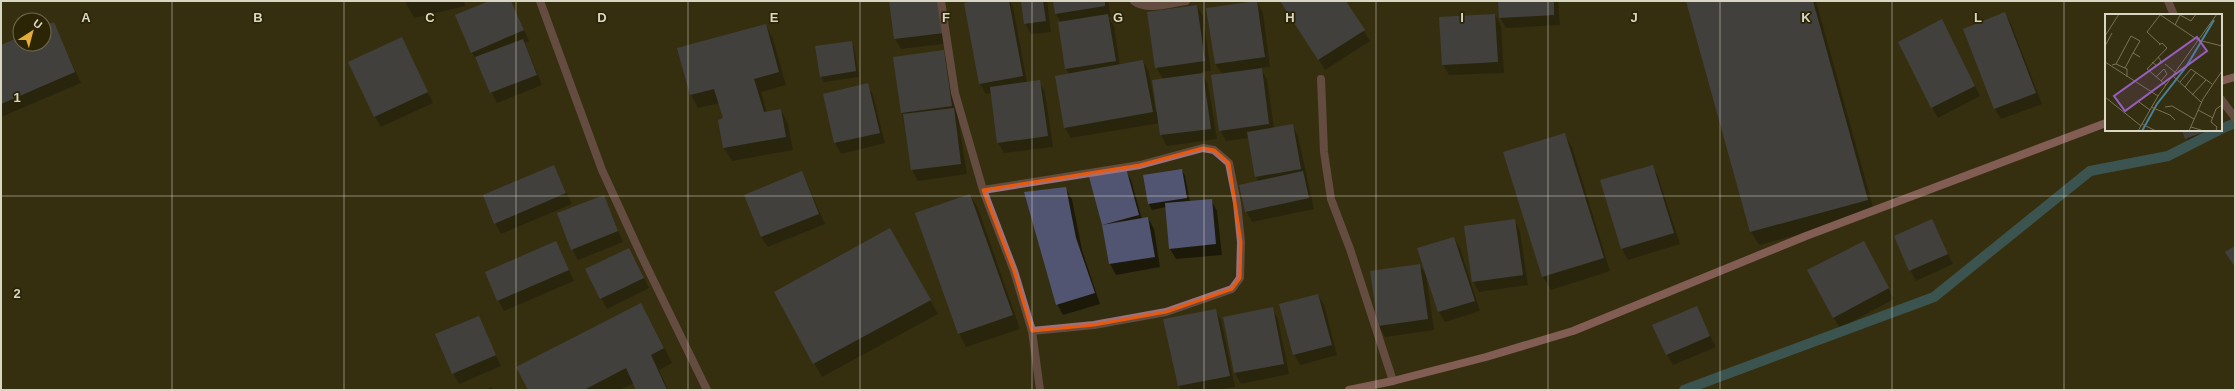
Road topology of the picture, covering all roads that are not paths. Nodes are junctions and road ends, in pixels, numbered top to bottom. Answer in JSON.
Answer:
{"nodes":[{"id":1,"x":540,"y":1,"type":"edge"},
{"id":2,"x":941,"y":1,"type":"edge"},
{"id":3,"x":1134,"y":1,"type":"edge"},
{"id":4,"x":1186,"y":1,"type":"edge"},
{"id":5,"x":2168,"y":1,"type":"edge"},
{"id":6,"x":2174,"y":14,"type":"edge"},
{"id":7,"x":2235,"y":77,"type":"edge"},
{"id":8,"x":1321,"y":79,"type":"dead end"},
{"id":9,"x":2222,"y":81,"type":"edge"},
{"id":10,"x":2223,"y":101,"type":"edge"},
{"id":11,"x":2235,"y":118,"type":"edge"},
{"id":12,"x":2105,"y":123,"type":"edge"},
{"id":13,"x":983,"y":190,"type":"junction"},
{"id":14,"x":1032,"y":331,"type":"junction"},
{"id":15,"x":1393,"y":381,"type":"junction"},
{"id":16,"x":707,"y":390,"type":"edge"},
{"id":17,"x":1040,"y":390,"type":"edge"},
{"id":18,"x":1349,"y":390,"type":"edge"}],
"edges":[{"from":1,"to":16,"type":"street"},
{"from":2,"to":13,"type":"street"},
{"from":3,"to":4,"type":"street"},
{"from":5,"to":6,"type":"street"},
{"from":7,"to":9,"type":"street"},
{"from":8,"to":15,"type":"street"},
{"from":10,"to":11,"type":"street"},
{"from":12,"to":15,"type":"street"},
{"from":13,"to":14,"type":"street"},
{"from":13,"to":14,"type":"street"},
{"from":14,"to":17,"type":"street"},
{"from":15,"to":18,"type":"street"}]}
